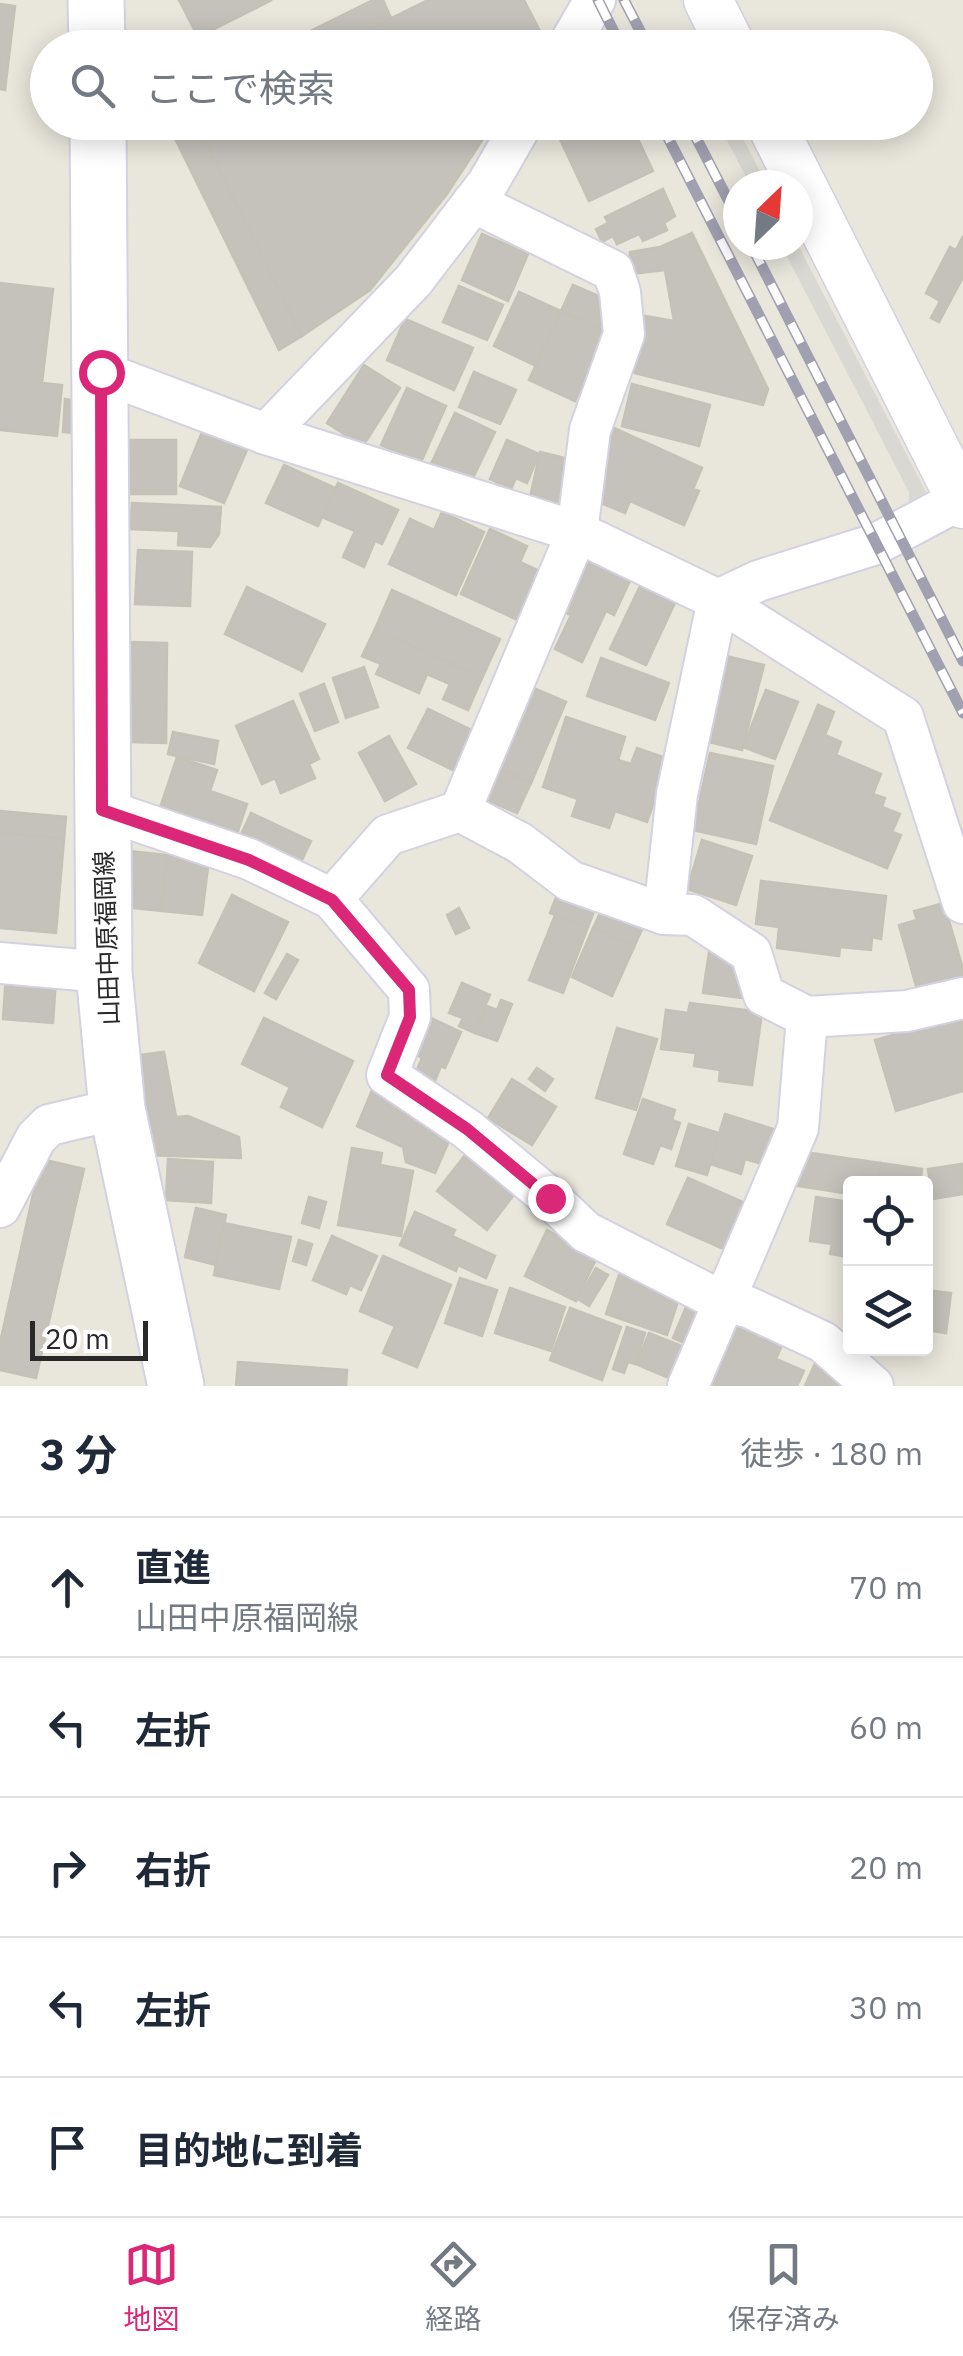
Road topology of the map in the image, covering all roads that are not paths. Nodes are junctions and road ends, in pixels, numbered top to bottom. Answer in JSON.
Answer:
{"nodes":[{"id":1,"x":96,"y":0,"type":"edge"},
{"id":2,"x":594,"y":0,"type":"edge"},
{"id":3,"x":708,"y":0,"type":"edge"},
{"id":4,"x":97,"y":30,"type":"edge"},
{"id":5,"x":577,"y":30,"type":"edge"},
{"id":6,"x":723,"y":30,"type":"edge"},
{"id":7,"x":98,"y":140,"type":"edge"},
{"id":8,"x":512,"y":140,"type":"edge"},
{"id":9,"x":779,"y":140,"type":"edge"},
{"id":10,"x":473,"y":202,"type":"junction"},
{"id":11,"x":101,"y":372,"type":"junction"},
{"id":12,"x":266,"y":434,"type":"junction"},
{"id":13,"x":962,"y":500,"type":"edge"},
{"id":14,"x":578,"y":532,"type":"junction"},
{"id":15,"x":718,"y":600,"type":"junction"},
{"id":16,"x":102,"y":810,"type":"junction"},
{"id":17,"x":460,"y":811,"type":"junction"},
{"id":18,"x":332,"y":900,"type":"junction"},
{"id":19,"x":963,"y":903,"type":"edge"},
{"id":20,"x":664,"y":914,"type":"junction"},
{"id":21,"x":0,"y":964,"type":"edge"},
{"id":22,"x":104,"y":972,"type":"junction"},
{"id":23,"x":963,"y":998,"type":"edge"},
{"id":24,"x":806,"y":1017,"type":"junction"},
{"id":25,"x":117,"y":1108,"type":"junction"},
{"id":26,"x":0,"y":1207,"type":"edge"},
{"id":27,"x":723,"y":1302,"type":"junction"},
{"id":28,"x":176,"y":1386,"type":"edge"},
{"id":29,"x":688,"y":1386,"type":"edge"},
{"id":30,"x":872,"y":1386,"type":"edge"}],
"edges":[{"from":1,"to":4,"type":"main road"},
{"from":2,"to":5,"type":"street"},
{"from":3,"to":6,"type":"street"},
{"from":7,"to":11,"type":"main road","name":"山田中原福岡線"},
{"from":8,"to":10,"type":"street"},
{"from":9,"to":13,"type":"street"},
{"from":10,"to":12,"type":"street"},
{"from":10,"to":14,"type":"street"},
{"from":11,"to":12,"type":"street"},
{"from":11,"to":16,"type":"main road","name":"山田中原福岡線"},
{"from":12,"to":14,"type":"street"},
{"from":13,"to":15,"type":"street"},
{"from":14,"to":15,"type":"street"},
{"from":14,"to":17,"type":"street"},
{"from":15,"to":19,"type":"street"},
{"from":15,"to":20,"type":"street"},
{"from":16,"to":18,"type":"street"},
{"from":16,"to":22,"type":"main road","name":"山田中原福岡線"},
{"from":17,"to":18,"type":"street"},
{"from":17,"to":20,"type":"street"},
{"from":18,"to":27,"type":"street"},
{"from":20,"to":24,"type":"street"},
{"from":21,"to":22,"type":"street"},
{"from":22,"to":25,"type":"main road","name":"山田中原福岡線"},
{"from":23,"to":24,"type":"street"},
{"from":24,"to":27,"type":"street"},
{"from":25,"to":26,"type":"street"},
{"from":25,"to":28,"type":"main road","name":"山田中原福岡線"},
{"from":27,"to":29,"type":"street"},
{"from":27,"to":30,"type":"street"}]}
